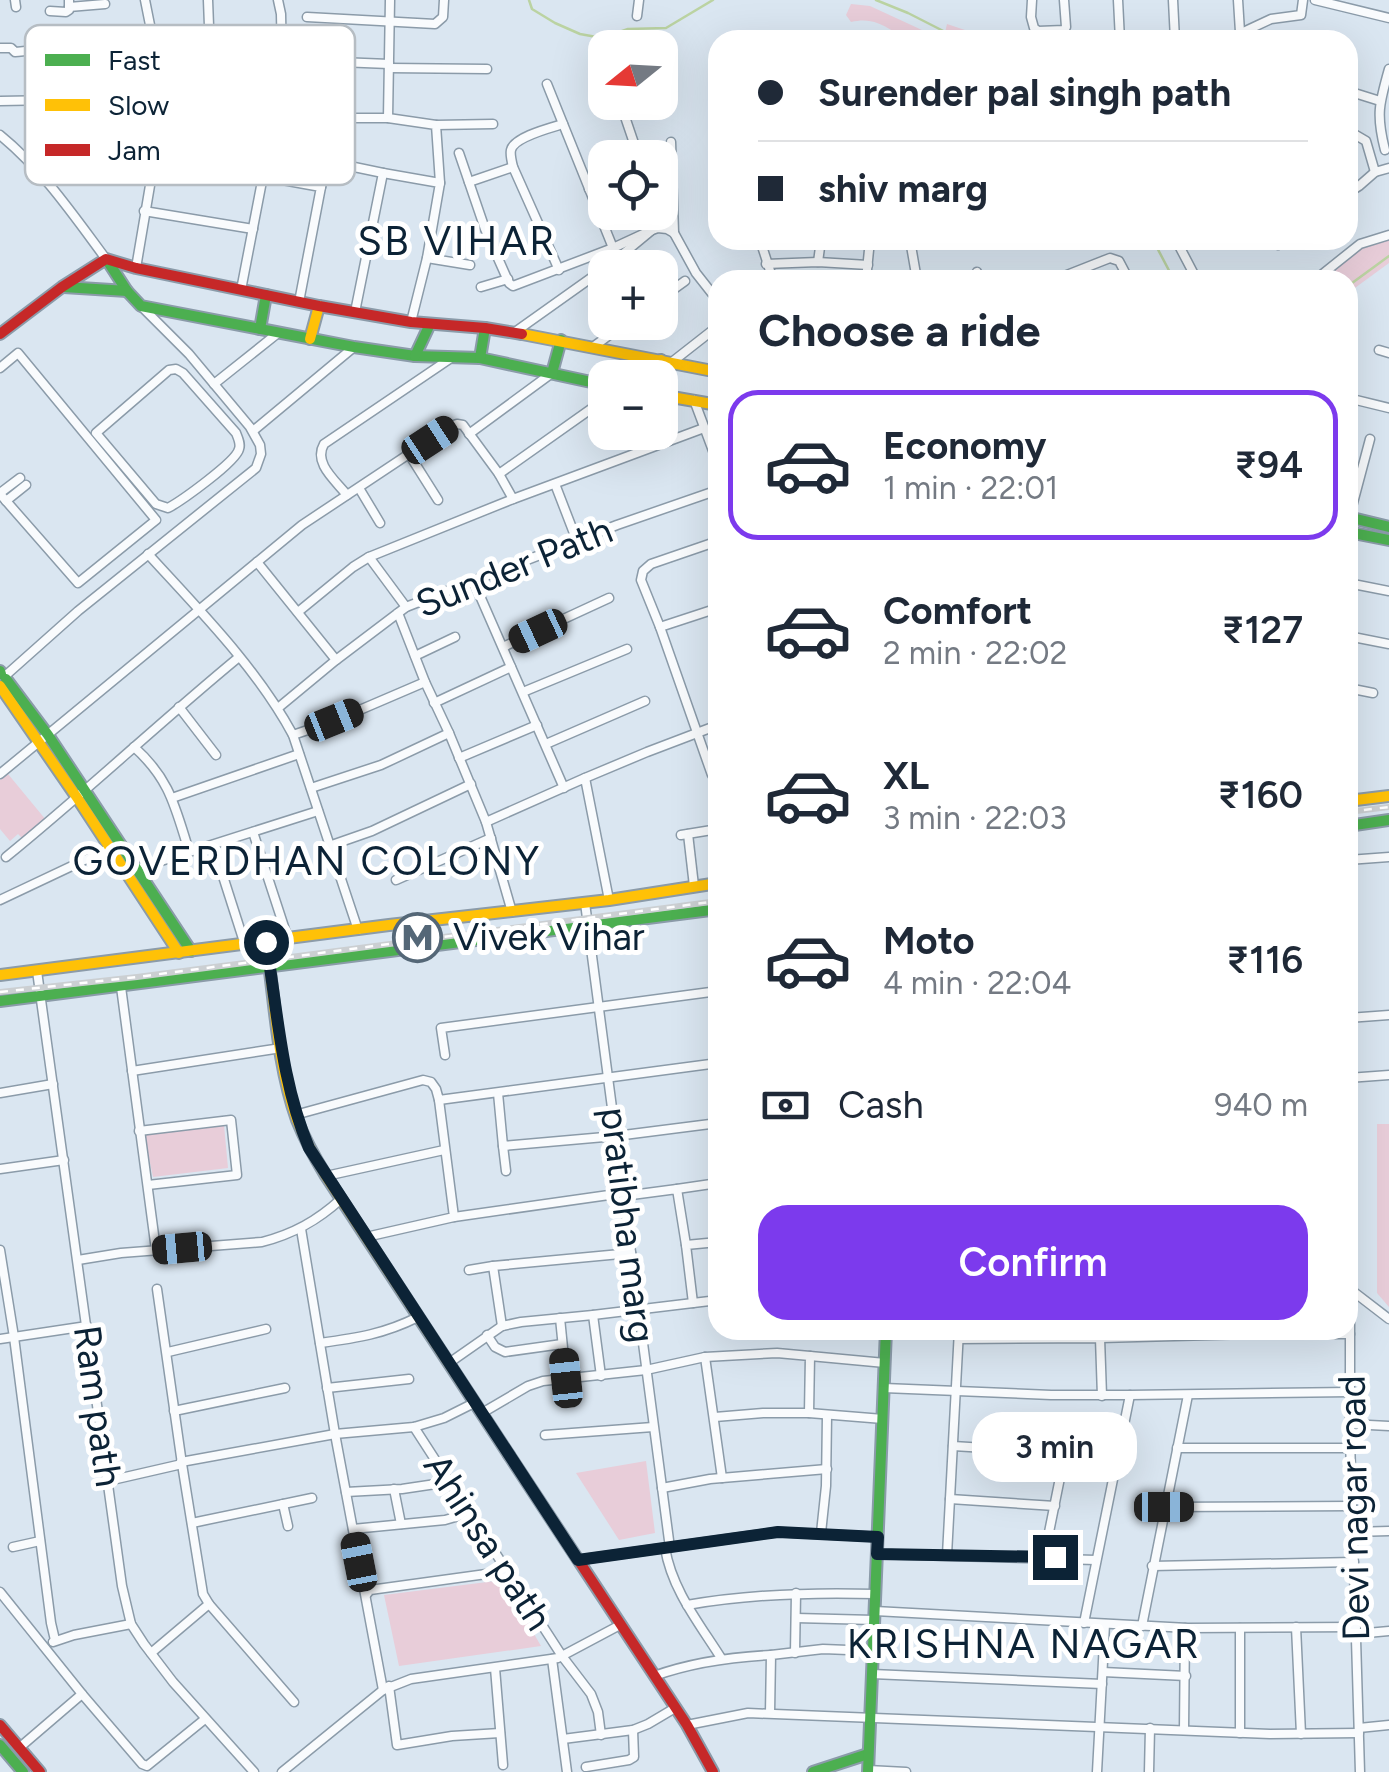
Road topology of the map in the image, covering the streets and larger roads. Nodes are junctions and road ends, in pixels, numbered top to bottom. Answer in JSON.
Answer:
{"nodes":[{"id":1,"x":145,"y":0,"type":"edge"},
{"id":2,"x":208,"y":0,"type":"edge"},
{"id":3,"x":278,"y":0,"type":"edge"},
{"id":4,"x":390,"y":0,"type":"edge"},
{"id":5,"x":444,"y":0,"type":"edge"},
{"id":6,"x":639,"y":0,"type":"edge"},
{"id":7,"x":1032,"y":0,"type":"edge"},
{"id":8,"x":1064,"y":0,"type":"edge"},
{"id":9,"x":1118,"y":0,"type":"edge"},
{"id":10,"x":1172,"y":0,"type":"edge"},
{"id":11,"x":1238,"y":0,"type":"edge"},
{"id":12,"x":1303,"y":0,"type":"edge"},
{"id":13,"x":1315,"y":0,"type":"edge"},
{"id":14,"x":69,"y":4,"type":"edge"},
{"id":15,"x":105,"y":4,"type":"dead end"},
{"id":16,"x":50,"y":11,"type":"dead end"},
{"id":17,"x":308,"y":16,"type":"dead end"},
{"id":18,"x":637,"y":16,"type":"dead end"},
{"id":19,"x":1389,"y":18,"type":"edge"},
{"id":20,"x":391,"y":20,"type":"junction"},
{"id":21,"x":150,"y":25,"type":"edge"},
{"id":22,"x":209,"y":25,"type":"edge"},
{"id":23,"x":281,"y":25,"type":"edge"},
{"id":24,"x":1037,"y":30,"type":"edge"},
{"id":25,"x":1064,"y":30,"type":"edge"},
{"id":26,"x":1120,"y":30,"type":"edge"},
{"id":27,"x":1174,"y":30,"type":"edge"},
{"id":28,"x":1240,"y":30,"type":"edge"},
{"id":29,"x":1245,"y":30,"type":"edge"},
{"id":30,"x":0,"y":48,"type":"edge"},
{"id":31,"x":25,"y":51,"type":"edge"},
{"id":32,"x":355,"y":64,"type":"edge"},
{"id":33,"x":389,"y":66,"type":"junction"},
{"id":34,"x":1389,"y":69,"type":"edge"},
{"id":35,"x":487,"y":70,"type":"dead end"},
{"id":36,"x":547,"y":84,"type":"dead end"},
{"id":37,"x":1358,"y":95,"type":"edge"},
{"id":38,"x":25,"y":100,"type":"edge"},
{"id":39,"x":0,"y":101,"type":"edge"},
{"id":40,"x":1380,"y":101,"type":"junction"},
{"id":41,"x":355,"y":117,"type":"edge"},
{"id":42,"x":388,"y":118,"type":"junction"},
{"id":43,"x":493,"y":124,"type":"dead end"},
{"id":44,"x":563,"y":124,"type":"junction"},
{"id":45,"x":436,"y":125,"type":"junction"},
{"id":46,"x":0,"y":135,"type":"edge"},
{"id":47,"x":1358,"y":137,"type":"edge"},
{"id":48,"x":1387,"y":150,"type":"edge"},
{"id":49,"x":459,"y":153,"type":"dead end"},
{"id":50,"x":1369,"y":154,"type":"junction"},
{"id":51,"x":25,"y":160,"type":"edge"},
{"id":52,"x":355,"y":167,"type":"edge"},
{"id":53,"x":513,"y":167,"type":"junction"},
{"id":54,"x":1389,"y":168,"type":"edge"},
{"id":55,"x":1375,"y":172,"type":"junction"},
{"id":56,"x":382,"y":173,"type":"junction"},
{"id":57,"x":469,"y":182,"type":"junction"},
{"id":58,"x":440,"y":183,"type":"junction"},
{"id":59,"x":49,"y":185,"type":"edge"},
{"id":60,"x":149,"y":185,"type":"edge"},
{"id":61,"x":261,"y":185,"type":"edge"},
{"id":62,"x":310,"y":185,"type":"edge"},
{"id":63,"x":588,"y":186,"type":"edge"},
{"id":64,"x":1358,"y":186,"type":"edge"},
{"id":65,"x":321,"y":187,"type":"joint"},
{"id":66,"x":144,"y":211,"type":"junction"},
{"id":67,"x":253,"y":229,"type":"junction"},
{"id":68,"x":606,"y":230,"type":"edge"},
{"id":69,"x":652,"y":230,"type":"joint"},
{"id":70,"x":668,"y":230,"type":"edge"},
{"id":71,"x":674,"y":230,"type":"edge"},
{"id":72,"x":674,"y":234,"type":"junction"},
{"id":73,"x":1389,"y":236,"type":"edge"},
{"id":74,"x":1358,"y":246,"type":"edge"},
{"id":75,"x":613,"y":248,"type":"junction"},
{"id":76,"x":628,"y":250,"type":"edge"},
{"id":77,"x":762,"y":250,"type":"edge"},
{"id":78,"x":819,"y":250,"type":"edge"},
{"id":79,"x":869,"y":250,"type":"edge"},
{"id":80,"x":1352,"y":250,"type":"edge"},
{"id":81,"x":427,"y":258,"type":"junction"},
{"id":82,"x":106,"y":259,"type":"junction"},
{"id":83,"x":818,"y":262,"type":"junction"},
{"id":84,"x":766,"y":264,"type":"junction"},
{"id":85,"x":470,"y":265,"type":"dead end"},
{"id":86,"x":868,"y":265,"type":"junction"},
{"id":87,"x":136,"y":268,"type":"junction"},
{"id":88,"x":559,"y":270,"type":"junction"},
{"id":89,"x":769,"y":270,"type":"edge"},
{"id":90,"x":867,"y":270,"type":"edge"},
{"id":91,"x":1079,"y":270,"type":"edge"},
{"id":92,"x":1123,"y":270,"type":"edge"},
{"id":93,"x":1327,"y":270,"type":"edge"},
{"id":94,"x":508,"y":279,"type":"junction"},
{"id":95,"x":588,"y":281,"type":"edge"},
{"id":96,"x":686,"y":281,"type":"dead end"},
{"id":97,"x":62,"y":287,"type":"junction"},
{"id":98,"x":480,"y":287,"type":"dead end"},
{"id":99,"x":678,"y":287,"type":"edge"},
{"id":100,"x":708,"y":288,"type":"edge"},
{"id":101,"x":241,"y":290,"type":"junction"},
{"id":102,"x":128,"y":291,"type":"junction"},
{"id":103,"x":266,"y":294,"type":"junction"},
{"id":104,"x":299,"y":302,"type":"junction"},
{"id":105,"x":141,"y":306,"type":"junction"},
{"id":106,"x":319,"y":306,"type":"junction"},
{"id":107,"x":354,"y":312,"type":"junction"},
{"id":108,"x":411,"y":322,"type":"junction"},
{"id":109,"x":430,"y":324,"type":"junction"},
{"id":110,"x":485,"y":328,"type":"junction"},
{"id":111,"x":260,"y":329,"type":"junction"},
{"id":112,"x":515,"y":332,"type":"junction"},
{"id":113,"x":278,"y":333,"type":"junction"},
{"id":114,"x":708,"y":333,"type":"edge"},
{"id":115,"x":0,"y":334,"type":"edge"},
{"id":116,"x":310,"y":339,"type":"junction"},
{"id":117,"x":561,"y":340,"type":"junction"},
{"id":118,"x":603,"y":340,"type":"edge"},
{"id":119,"x":593,"y":347,"type":"junction"},
{"id":120,"x":354,"y":348,"type":"junction"},
{"id":121,"x":415,"y":356,"type":"junction"},
{"id":122,"x":452,"y":357,"type":"junction"},
{"id":123,"x":480,"y":358,"type":"junction"},
{"id":124,"x":661,"y":360,"type":"edge"},
{"id":125,"x":667,"y":360,"type":"edge"},
{"id":126,"x":678,"y":364,"type":"edge"},
{"id":127,"x":0,"y":368,"type":"edge"},
{"id":128,"x":708,"y":370,"type":"edge"},
{"id":129,"x":552,"y":374,"type":"junction"},
{"id":130,"x":588,"y":381,"type":"edge"},
{"id":131,"x":214,"y":384,"type":"junction"},
{"id":132,"x":678,"y":398,"type":"edge"},
{"id":133,"x":694,"y":400,"type":"junction"},
{"id":134,"x":1358,"y":400,"type":"edge"},
{"id":135,"x":708,"y":404,"type":"edge"},
{"id":136,"x":1389,"y":408,"type":"edge"},
{"id":137,"x":588,"y":411,"type":"edge"},
{"id":138,"x":704,"y":428,"type":"junction"},
{"id":139,"x":253,"y":432,"type":"junction"},
{"id":140,"x":469,"y":434,"type":"junction"},
{"id":141,"x":708,"y":438,"type":"edge"},
{"id":142,"x":1370,"y":438,"type":"dead end"},
{"id":143,"x":409,"y":454,"type":"junction"},
{"id":144,"x":499,"y":474,"type":"junction"},
{"id":145,"x":23,"y":482,"type":"dead end"},
{"id":146,"x":1358,"y":482,"type":"edge"},
{"id":147,"x":555,"y":484,"type":"junction"},
{"id":148,"x":202,"y":485,"type":"junction"},
{"id":149,"x":359,"y":488,"type":"junction"},
{"id":150,"x":708,"y":494,"type":"edge"},
{"id":151,"x":2,"y":496,"type":"edge"},
{"id":152,"x":347,"y":496,"type":"junction"},
{"id":153,"x":513,"y":499,"type":"junction"},
{"id":154,"x":438,"y":500,"type":"dead end"},
{"id":155,"x":214,"y":501,"type":"junction"},
{"id":156,"x":1358,"y":520,"type":"edge"},
{"id":157,"x":380,"y":523,"type":"dead end"},
{"id":158,"x":1389,"y":526,"type":"edge"},
{"id":159,"x":1358,"y":534,"type":"edge"},
{"id":160,"x":1389,"y":540,"type":"edge"},
{"id":161,"x":577,"y":541,"type":"junction"},
{"id":162,"x":708,"y":544,"type":"edge"},
{"id":163,"x":117,"y":552,"type":"junction"},
{"id":164,"x":148,"y":554,"type":"junction"},
{"id":165,"x":369,"y":558,"type":"junction"},
{"id":166,"x":256,"y":562,"type":"junction"},
{"id":167,"x":130,"y":568,"type":"junction"},
{"id":168,"x":474,"y":580,"type":"junction"},
{"id":169,"x":1358,"y":585,"type":"edge"},
{"id":170,"x":1389,"y":591,"type":"edge"},
{"id":171,"x":609,"y":598,"type":"dead end"},
{"id":172,"x":200,"y":610,"type":"junction"},
{"id":173,"x":402,"y":610,"type":"junction"},
{"id":174,"x":298,"y":612,"type":"junction"},
{"id":175,"x":708,"y":613,"type":"edge"},
{"id":176,"x":660,"y":627,"type":"junction"},
{"id":177,"x":455,"y":637,"type":"dead end"},
{"id":178,"x":1358,"y":638,"type":"edge"},
{"id":179,"x":1389,"y":644,"type":"edge"},
{"id":180,"x":503,"y":647,"type":"junction"},
{"id":181,"x":627,"y":649,"type":"dead end"},
{"id":182,"x":415,"y":656,"type":"junction"},
{"id":183,"x":239,"y":657,"type":"junction"},
{"id":184,"x":336,"y":660,"type":"junction"},
{"id":185,"x":511,"y":667,"type":"junction"},
{"id":186,"x":2,"y":678,"type":"edge"},
{"id":187,"x":425,"y":682,"type":"junction"},
{"id":188,"x":1358,"y":690,"type":"edge"},
{"id":189,"x":523,"y":692,"type":"junction"},
{"id":190,"x":1373,"y":693,"type":"dead end"},
{"id":191,"x":645,"y":701,"type":"dead end"},
{"id":192,"x":434,"y":702,"type":"junction"},
{"id":193,"x":178,"y":707,"type":"junction"},
{"id":194,"x":278,"y":708,"type":"junction"},
{"id":195,"x":537,"y":724,"type":"junction"},
{"id":196,"x":708,"y":729,"type":"edge"},
{"id":197,"x":449,"y":732,"type":"junction"},
{"id":198,"x":696,"y":732,"type":"junction"},
{"id":199,"x":293,"y":735,"type":"junction"},
{"id":200,"x":44,"y":738,"type":"junction"},
{"id":201,"x":546,"y":744,"type":"junction"},
{"id":202,"x":134,"y":747,"type":"junction"},
{"id":203,"x":299,"y":754,"type":"junction"},
{"id":204,"x":216,"y":755,"type":"dead end"},
{"id":205,"x":460,"y":758,"type":"junction"},
{"id":206,"x":708,"y":764,"type":"edge"},
{"id":207,"x":0,"y":774,"type":"edge"},
{"id":208,"x":585,"y":778,"type":"junction"},
{"id":209,"x":471,"y":784,"type":"junction"},
{"id":210,"x":311,"y":788,"type":"junction"},
{"id":211,"x":564,"y":788,"type":"junction"},
{"id":212,"x":81,"y":794,"type":"junction"},
{"id":213,"x":1389,"y":796,"type":"edge"},
{"id":214,"x":172,"y":798,"type":"junction"},
{"id":215,"x":1358,"y":799,"type":"edge"},
{"id":216,"x":318,"y":811,"type":"junction"},
{"id":217,"x":486,"y":822,"type":"junction"},
{"id":218,"x":1388,"y":822,"type":"edge"},
{"id":219,"x":1358,"y":825,"type":"edge"},
{"id":220,"x":708,"y":830,"type":"edge"},
{"id":221,"x":253,"y":832,"type":"junction"},
{"id":222,"x":490,"y":838,"type":"junction"},
{"id":223,"x":213,"y":844,"type":"junction"},
{"id":224,"x":330,"y":846,"type":"junction"},
{"id":225,"x":110,"y":848,"type":"junction"},
{"id":226,"x":190,"y":851,"type":"junction"},
{"id":227,"x":6,"y":856,"type":"dead end"},
{"id":228,"x":1389,"y":857,"type":"edge"},
{"id":229,"x":1358,"y":859,"type":"edge"},
{"id":230,"x":136,"y":869,"type":"junction"},
{"id":231,"x":396,"y":880,"type":"dead end"},
{"id":232,"x":708,"y":884,"type":"edge"},
{"id":233,"x":694,"y":886,"type":"junction"},
{"id":234,"x":0,"y":900,"type":"edge"},
{"id":235,"x":608,"y":900,"type":"junction"},
{"id":236,"x":585,"y":903,"type":"junction"},
{"id":237,"x":708,"y":910,"type":"edge"},
{"id":238,"x":512,"y":912,"type":"junction"},
{"id":239,"x":589,"y":926,"type":"junction"},
{"id":240,"x":358,"y":930,"type":"junction"},
{"id":241,"x":288,"y":939,"type":"junction"},
{"id":242,"x":266,"y":942,"type":"junction"},
{"id":243,"x":245,"y":944,"type":"junction"},
{"id":244,"x":185,"y":952,"type":"junction"},
{"id":245,"x":270,"y":968,"type":"junction"},
{"id":246,"x":37,"y":971,"type":"junction"},
{"id":247,"x":0,"y":976,"type":"edge"},
{"id":248,"x":121,"y":987,"type":"junction"},
{"id":249,"x":708,"y":992,"type":"edge"},
{"id":250,"x":40,"y":997,"type":"junction"},
{"id":251,"x":0,"y":1001,"type":"edge"},
{"id":252,"x":600,"y":1007,"type":"junction"},
{"id":253,"x":1389,"y":1015,"type":"edge"},
{"id":254,"x":1358,"y":1017,"type":"edge"},
{"id":255,"x":282,"y":1048,"type":"junction"},
{"id":256,"x":444,"y":1055,"type":"dead end"},
{"id":257,"x":708,"y":1064,"type":"edge"},
{"id":258,"x":132,"y":1071,"type":"junction"},
{"id":259,"x":1389,"y":1075,"type":"edge"},
{"id":260,"x":609,"y":1077,"type":"junction"},
{"id":261,"x":1358,"y":1077,"type":"edge"},
{"id":262,"x":53,"y":1084,"type":"junction"},
{"id":263,"x":498,"y":1092,"type":"junction"},
{"id":264,"x":0,"y":1093,"type":"edge"},
{"id":265,"x":439,"y":1100,"type":"junction"},
{"id":266,"x":295,"y":1114,"type":"junction"},
{"id":267,"x":708,"y":1123,"type":"edge"},
{"id":268,"x":139,"y":1131,"type":"junction"},
{"id":269,"x":616,"y":1136,"type":"junction"},
{"id":270,"x":504,"y":1146,"type":"junction"},
{"id":271,"x":444,"y":1150,"type":"junction"},
{"id":272,"x":64,"y":1160,"type":"junction"},
{"id":273,"x":0,"y":1169,"type":"edge"},
{"id":274,"x":506,"y":1171,"type":"dead end"},
{"id":275,"x":326,"y":1176,"type":"junction"},
{"id":276,"x":148,"y":1185,"type":"junction"},
{"id":277,"x":708,"y":1185,"type":"edge"},
{"id":278,"x":677,"y":1189,"type":"junction"},
{"id":279,"x":624,"y":1194,"type":"junction"},
{"id":280,"x":340,"y":1199,"type":"junction"},
{"id":281,"x":454,"y":1217,"type":"junction"},
{"id":282,"x":301,"y":1229,"type":"junction"},
{"id":283,"x":366,"y":1237,"type":"junction"},
{"id":284,"x":708,"y":1243,"type":"edge"},
{"id":285,"x":686,"y":1245,"type":"junction"},
{"id":286,"x":0,"y":1250,"type":"edge"},
{"id":287,"x":156,"y":1250,"type":"junction"},
{"id":288,"x":631,"y":1252,"type":"junction"},
{"id":289,"x":78,"y":1260,"type":"junction"},
{"id":290,"x":493,"y":1266,"type":"junction"},
{"id":291,"x":469,"y":1270,"type":"dead end"},
{"id":292,"x":158,"y":1289,"type":"dead end"},
{"id":293,"x":1358,"y":1295,"type":"edge"},
{"id":294,"x":708,"y":1301,"type":"edge"},
{"id":295,"x":693,"y":1303,"type":"junction"},
{"id":296,"x":638,"y":1310,"type":"junction"},
{"id":297,"x":592,"y":1316,"type":"junction"},
{"id":298,"x":418,"y":1317,"type":"junction"},
{"id":299,"x":560,"y":1318,"type":"junction"},
{"id":300,"x":1389,"y":1319,"type":"edge"},
{"id":301,"x":88,"y":1326,"type":"junction"},
{"id":302,"x":502,"y":1326,"type":"junction"},
{"id":303,"x":266,"y":1330,"type":"dead end"},
{"id":304,"x":487,"y":1335,"type":"junction"},
{"id":305,"x":14,"y":1337,"type":"junction"},
{"id":306,"x":0,"y":1339,"type":"edge"},
{"id":307,"x":886,"y":1340,"type":"edge"},
{"id":308,"x":959,"y":1340,"type":"edge"},
{"id":309,"x":1100,"y":1340,"type":"edge"},
{"id":310,"x":1350,"y":1340,"type":"edge"},
{"id":311,"x":320,"y":1343,"type":"junction"},
{"id":312,"x":562,"y":1344,"type":"junction"},
{"id":313,"x":168,"y":1352,"type":"junction"},
{"id":314,"x":810,"y":1356,"type":"junction"},
{"id":315,"x":705,"y":1357,"type":"junction"},
{"id":316,"x":885,"y":1363,"type":"junction"},
{"id":317,"x":448,"y":1364,"type":"junction"},
{"id":318,"x":646,"y":1370,"type":"junction"},
{"id":319,"x":601,"y":1376,"type":"junction"},
{"id":320,"x":566,"y":1378,"type":"junction"},
{"id":321,"x":409,"y":1379,"type":"dead end"},
{"id":322,"x":285,"y":1388,"type":"dead end"},
{"id":323,"x":328,"y":1388,"type":"junction"},
{"id":324,"x":884,"y":1388,"type":"junction"},
{"id":325,"x":957,"y":1391,"type":"junction"},
{"id":326,"x":1350,"y":1392,"type":"junction"},
{"id":327,"x":1130,"y":1395,"type":"junction"},
{"id":328,"x":1102,"y":1396,"type":"junction"},
{"id":329,"x":1188,"y":1396,"type":"junction"},
{"id":330,"x":474,"y":1402,"type":"junction"},
{"id":331,"x":174,"y":1410,"type":"junction"},
{"id":332,"x":809,"y":1413,"type":"junction"},
{"id":333,"x":482,"y":1414,"type":"junction"},
{"id":334,"x":828,"y":1416,"type":"junction"},
{"id":335,"x":715,"y":1418,"type":"junction"},
{"id":336,"x":883,"y":1419,"type":"junction"},
{"id":337,"x":1350,"y":1424,"type":"junction"},
{"id":338,"x":1389,"y":1426,"type":"edge"},
{"id":339,"x":654,"y":1427,"type":"junction"},
{"id":340,"x":414,"y":1428,"type":"junction"},
{"id":341,"x":335,"y":1434,"type":"junction"},
{"id":342,"x":545,"y":1435,"type":"dead end"},
{"id":343,"x":953,"y":1446,"type":"junction"},
{"id":344,"x":1177,"y":1448,"type":"junction"},
{"id":345,"x":1350,"y":1448,"type":"junction"},
{"id":346,"x":1066,"y":1453,"type":"junction"},
{"id":347,"x":1118,"y":1454,"type":"junction"},
{"id":348,"x":182,"y":1463,"type":"junction"},
{"id":349,"x":826,"y":1469,"type":"junction"},
{"id":350,"x":722,"y":1478,"type":"junction"},
{"id":351,"x":108,"y":1480,"type":"junction"},
{"id":352,"x":449,"y":1482,"type":"junction"},
{"id":353,"x":662,"y":1488,"type":"junction"},
{"id":354,"x":394,"y":1489,"type":"junction"},
{"id":355,"x":346,"y":1492,"type":"junction"},
{"id":356,"x":312,"y":1498,"type":"dead end"},
{"id":357,"x":950,"y":1499,"type":"junction"},
{"id":358,"x":283,"y":1504,"type":"junction"},
{"id":359,"x":1054,"y":1506,"type":"junction"},
{"id":360,"x":1352,"y":1506,"type":"junction"},
{"id":361,"x":1164,"y":1507,"type":"junction"},
{"id":362,"x":469,"y":1512,"type":"junction"},
{"id":363,"x":192,"y":1523,"type":"junction"},
{"id":364,"x":401,"y":1524,"type":"junction"},
{"id":365,"x":288,"y":1526,"type":"dead end"},
{"id":366,"x":353,"y":1529,"type":"junction"},
{"id":367,"x":1389,"y":1531,"type":"edge"},
{"id":368,"x":1353,"y":1532,"type":"junction"},
{"id":369,"x":821,"y":1533,"type":"junction"},
{"id":370,"x":878,"y":1537,"type":"junction"},
{"id":371,"x":40,"y":1542,"type":"junction"},
{"id":372,"x":13,"y":1547,"type":"dead end"},
{"id":373,"x":668,"y":1548,"type":"junction"},
{"id":374,"x":877,"y":1554,"type":"junction"},
{"id":375,"x":947,"y":1555,"type":"junction"},
{"id":376,"x":1044,"y":1557,"type":"junction"},
{"id":377,"x":578,"y":1560,"type":"junction"},
{"id":378,"x":1096,"y":1560,"type":"junction"},
{"id":379,"x":1354,"y":1562,"type":"junction"},
{"id":380,"x":1152,"y":1566,"type":"junction"},
{"id":381,"x":508,"y":1571,"type":"junction"},
{"id":382,"x":0,"y":1592,"type":"edge"},
{"id":383,"x":796,"y":1593,"type":"junction"},
{"id":384,"x":876,"y":1594,"type":"junction"},
{"id":385,"x":366,"y":1595,"type":"junction"},
{"id":386,"x":210,"y":1604,"type":"junction"},
{"id":387,"x":687,"y":1605,"type":"junction"},
{"id":388,"x":875,"y":1616,"type":"junction"},
{"id":389,"x":796,"y":1618,"type":"junction"},
{"id":390,"x":1084,"y":1623,"type":"junction"},
{"id":391,"x":132,"y":1624,"type":"junction"},
{"id":392,"x":1105,"y":1624,"type":"junction"},
{"id":393,"x":620,"y":1625,"type":"junction"},
{"id":394,"x":1142,"y":1626,"type":"junction"},
{"id":395,"x":1296,"y":1627,"type":"junction"},
{"id":396,"x":1186,"y":1628,"type":"junction"},
{"id":397,"x":1240,"y":1628,"type":"junction"},
{"id":398,"x":1356,"y":1630,"type":"junction"},
{"id":399,"x":1389,"y":1631,"type":"edge"},
{"id":400,"x":55,"y":1640,"type":"junction"},
{"id":401,"x":46,"y":1648,"type":"junction"},
{"id":402,"x":873,"y":1651,"type":"junction"},
{"id":403,"x":795,"y":1652,"type":"junction"},
{"id":404,"x":151,"y":1653,"type":"junction"},
{"id":405,"x":771,"y":1655,"type":"junction"},
{"id":406,"x":557,"y":1658,"type":"junction"},
{"id":407,"x":721,"y":1658,"type":"junction"},
{"id":408,"x":495,"y":1668,"type":"junction"},
{"id":409,"x":1103,"y":1672,"type":"junction"},
{"id":410,"x":872,"y":1674,"type":"junction"},
{"id":411,"x":654,"y":1676,"type":"junction"},
{"id":412,"x":1186,"y":1676,"type":"junction"},
{"id":413,"x":1102,"y":1684,"type":"junction"},
{"id":414,"x":386,"y":1688,"type":"junction"},
{"id":415,"x":82,"y":1694,"type":"junction"},
{"id":416,"x":294,"y":1702,"type":"dead end"},
{"id":417,"x":675,"y":1708,"type":"junction"},
{"id":418,"x":770,"y":1713,"type":"junction"},
{"id":419,"x":870,"y":1717,"type":"junction"},
{"id":420,"x":205,"y":1719,"type":"junction"},
{"id":421,"x":0,"y":1725,"type":"edge"},
{"id":422,"x":687,"y":1725,"type":"junction"},
{"id":423,"x":1389,"y":1726,"type":"edge"},
{"id":424,"x":1100,"y":1728,"type":"junction"},
{"id":425,"x":1150,"y":1728,"type":"junction"},
{"id":426,"x":633,"y":1730,"type":"junction"},
{"id":427,"x":1184,"y":1730,"type":"junction"},
{"id":428,"x":1359,"y":1730,"type":"junction"},
{"id":429,"x":500,"y":1732,"type":"junction"},
{"id":430,"x":1240,"y":1733,"type":"junction"},
{"id":431,"x":1301,"y":1734,"type":"junction"},
{"id":432,"x":600,"y":1735,"type":"junction"},
{"id":433,"x":562,"y":1739,"type":"junction"},
{"id":434,"x":0,"y":1745,"type":"edge"},
{"id":435,"x":19,"y":1748,"type":"junction"},
{"id":436,"x":868,"y":1754,"type":"junction"},
{"id":437,"x":503,"y":1765,"type":"dead end"},
{"id":438,"x":586,"y":1767,"type":"dead end"},
{"id":439,"x":868,"y":1771,"type":"edge"},
{"id":440,"x":23,"y":1772,"type":"edge"},
{"id":441,"x":40,"y":1772,"type":"edge"},
{"id":442,"x":254,"y":1772,"type":"edge"},
{"id":443,"x":282,"y":1772,"type":"edge"},
{"id":444,"x":568,"y":1772,"type":"edge"},
{"id":445,"x":713,"y":1772,"type":"edge"},
{"id":446,"x":814,"y":1772,"type":"edge"},
{"id":447,"x":906,"y":1772,"type":"edge"},
{"id":448,"x":1097,"y":1772,"type":"edge"},
{"id":449,"x":1149,"y":1772,"type":"edge"},
{"id":450,"x":1360,"y":1772,"type":"edge"}],
"edges":[{"from":1,"to":21,"type":"street"},
{"from":2,"to":22,"type":"street"},
{"from":3,"to":23,"type":"street"},
{"from":4,"to":20,"type":"street"},
{"from":5,"to":20,"type":"street"},
{"from":6,"to":18,"type":"street"},
{"from":7,"to":24,"type":"street"},
{"from":8,"to":25,"type":"street"},
{"from":9,"to":26,"type":"street"},
{"from":10,"to":27,"type":"street"},
{"from":11,"to":28,"type":"street"},
{"from":12,"to":29,"type":"street"},
{"from":13,"to":19,"type":"street"},
{"from":14,"to":15,"type":"street"},
{"from":14,"to":16,"type":"street"},
{"from":17,"to":20,"type":"street"},
{"from":20,"to":33,"type":"street"},
{"from":30,"to":31,"type":"street"},
{"from":32,"to":33,"type":"street"},
{"from":33,"to":35,"type":"street"},
{"from":33,"to":42,"type":"street"},
{"from":34,"to":40,"type":"street"},
{"from":36,"to":44,"type":"street"},
{"from":37,"to":40,"type":"street"},
{"from":38,"to":39,"type":"street"},
{"from":40,"to":48,"type":"street"},
{"from":41,"to":42,"type":"street"},
{"from":42,"to":45,"type":"street"},
{"from":43,"to":45,"type":"street"},
{"from":44,"to":53,"type":"street"},
{"from":44,"to":63,"type":"street"},
{"from":45,"to":58,"type":"street"},
{"from":46,"to":51,"type":"street"},
{"from":47,"to":50,"type":"street"},
{"from":48,"to":50,"type":"street"},
{"from":49,"to":57,"type":"street"},
{"from":50,"to":55,"type":"street"},
{"from":52,"to":56,"type":"street"},
{"from":53,"to":57,"type":"street"},
{"from":53,"to":88,"type":"street"},
{"from":54,"to":55,"type":"street"},
{"from":55,"to":64,"type":"street"},
{"from":56,"to":58,"type":"street"},
{"from":56,"to":107,"type":"street"},
{"from":57,"to":94,"type":"street"},
{"from":58,"to":81,"type":"street"},
{"from":59,"to":82,"type":"street"},
{"from":60,"to":66,"type":"street"},
{"from":61,"to":67,"type":"street"},
{"from":62,"to":65,"type":"street"},
{"from":65,"to":104,"type":"street"},
{"from":66,"to":67,"type":"street"},
{"from":66,"to":87,"type":"street"},
{"from":67,"to":101,"type":"street"},
{"from":68,"to":75,"type":"street"},
{"from":69,"to":75,"type":"street"},
{"from":69,"to":76,"type":"street"},
{"from":70,"to":72,"type":"street"},
{"from":71,"to":72,"type":"street"},
{"from":72,"to":100,"type":"street"},
{"from":73,"to":74,"type":"street"},
{"from":75,"to":88,"type":"street"},
{"from":77,"to":84,"type":"street"},
{"from":78,"to":83,"type":"street"},
{"from":79,"to":86,"type":"street"},
{"from":80,"to":93,"type":"street"},
{"from":81,"to":85,"type":"street"},
{"from":81,"to":108,"type":"street"},
{"from":82,"to":87,"type":"street"},
{"from":82,"to":97,"type":"street"},
{"from":82,"to":102,"type":"street"},
{"from":83,"to":84,"type":"street"},
{"from":83,"to":86,"type":"street"},
{"from":84,"to":89,"type":"street"},
{"from":86,"to":90,"type":"street"},
{"from":87,"to":101,"type":"street"},
{"from":88,"to":94,"type":"street"},
{"from":91,"to":92,"type":"street"},
{"from":94,"to":98,"type":"street"},
{"from":95,"to":112,"type":"street"},
{"from":96,"to":99,"type":"street"},
{"from":97,"to":102,"type":"street"},
{"from":97,"to":115,"type":"street"},
{"from":101,"to":103,"type":"street"},
{"from":102,"to":105,"type":"street"},
{"from":103,"to":104,"type":"street"},
{"from":103,"to":111,"type":"street"},
{"from":104,"to":106,"type":"street"},
{"from":105,"to":111,"type":"street"},
{"from":105,"to":131,"type":"street"},
{"from":106,"to":107,"type":"street"},
{"from":106,"to":116,"type":"street"},
{"from":107,"to":108,"type":"street"},
{"from":108,"to":109,"type":"street"},
{"from":109,"to":110,"type":"street"},
{"from":109,"to":121,"type":"street"},
{"from":110,"to":112,"type":"street"},
{"from":110,"to":123,"type":"street"},
{"from":111,"to":113,"type":"street"},
{"from":112,"to":117,"type":"street"},
{"from":113,"to":116,"type":"street"},
{"from":113,"to":131,"type":"street"},
{"from":114,"to":125,"type":"street"},
{"from":116,"to":120,"type":"street"},
{"from":117,"to":119,"type":"street"},
{"from":117,"to":129,"type":"street"},
{"from":118,"to":119,"type":"street"},
{"from":119,"to":124,"type":"street"},
{"from":120,"to":121,"type":"street"},
{"from":120,"to":139,"type":"street"},
{"from":121,"to":122,"type":"street"},
{"from":122,"to":123,"type":"street"},
{"from":122,"to":152,"type":"street"},
{"from":123,"to":129,"type":"street"},
{"from":126,"to":128,"type":"street"},
{"from":127,"to":163,"type":"street"},
{"from":129,"to":130,"type":"street"},
{"from":129,"to":140,"type":"street"},
{"from":131,"to":139,"type":"street"},
{"from":132,"to":133,"type":"street"},
{"from":133,"to":135,"type":"street"},
{"from":133,"to":138,"type":"street"},
{"from":134,"to":136,"type":"street"},
{"from":137,"to":144,"type":"street"},
{"from":138,"to":141,"type":"street"},
{"from":138,"to":147,"type":"street"},
{"from":139,"to":155,"type":"street"},
{"from":140,"to":143,"type":"street"},
{"from":140,"to":144,"type":"street"},
{"from":142,"to":146,"type":"street"},
{"from":143,"to":149,"type":"street"},
{"from":143,"to":154,"type":"street"},
{"from":144,"to":153,"type":"street"},
{"from":145,"to":151,"type":"street"},
{"from":147,"to":153,"type":"street"},
{"from":147,"to":161,"type":"street"},
{"from":148,"to":148,"type":"street"},
{"from":148,"to":155,"type":"street"},
{"from":149,"to":152,"type":"street"},
{"from":149,"to":157,"type":"street"},
{"from":150,"to":161,"type":"street","name":"Sunder Path"},
{"from":151,"to":163,"type":"street"},
{"from":152,"to":166,"type":"street"},
{"from":153,"to":165,"type":"street"},
{"from":155,"to":164,"type":"street"},
{"from":156,"to":158,"type":"street"},
{"from":159,"to":160,"type":"street"},
{"from":161,"to":168,"type":"street","name":"Sunder Path"},
{"from":162,"to":176,"type":"street"},
{"from":163,"to":167,"type":"street"},
{"from":164,"to":167,"type":"street"},
{"from":164,"to":172,"type":"street"},
{"from":165,"to":173,"type":"street"},
{"from":165,"to":174,"type":"street"},
{"from":166,"to":172,"type":"street"},
{"from":166,"to":174,"type":"street"},
{"from":167,"to":186,"type":"street"},
{"from":168,"to":173,"type":"street","name":"Sunder Path"},
{"from":168,"to":180,"type":"street"},
{"from":169,"to":170,"type":"street"},
{"from":171,"to":180,"type":"street"},
{"from":172,"to":183,"type":"street"},
{"from":172,"to":200,"type":"street"},
{"from":173,"to":182,"type":"street"},
{"from":173,"to":184,"type":"street","name":"Sunder Path"},
{"from":174,"to":184,"type":"street"},
{"from":175,"to":176,"type":"street"},
{"from":176,"to":198,"type":"street"},
{"from":177,"to":182,"type":"street"},
{"from":178,"to":179,"type":"street"},
{"from":180,"to":185,"type":"street"},
{"from":181,"to":189,"type":"street"},
{"from":182,"to":187,"type":"street"},
{"from":183,"to":193,"type":"street"},
{"from":183,"to":194,"type":"street"},
{"from":184,"to":194,"type":"street","name":"Sunder Path"},
{"from":185,"to":189,"type":"street"},
{"from":185,"to":192,"type":"street"},
{"from":186,"to":200,"type":"street"},
{"from":187,"to":192,"type":"street"},
{"from":187,"to":199,"type":"street"},
{"from":188,"to":190,"type":"street"},
{"from":189,"to":195,"type":"street"},
{"from":191,"to":201,"type":"street"},
{"from":192,"to":197,"type":"street"},
{"from":193,"to":202,"type":"street"},
{"from":193,"to":204,"type":"street"},
{"from":194,"to":199,"type":"street"},
{"from":195,"to":201,"type":"street"},
{"from":195,"to":205,"type":"street"},
{"from":196,"to":198,"type":"street"},
{"from":197,"to":205,"type":"street"},
{"from":197,"to":210,"type":"street"},
{"from":198,"to":206,"type":"street"},
{"from":198,"to":208,"type":"street"},
{"from":199,"to":203,"type":"street"},
{"from":200,"to":207,"type":"street"},
{"from":200,"to":212,"type":"street"},
{"from":201,"to":211,"type":"street"},
{"from":202,"to":212,"type":"street"},
{"from":202,"to":214,"type":"street"},
{"from":203,"to":210,"type":"street"},
{"from":203,"to":214,"type":"street"},
{"from":205,"to":209,"type":"street"},
{"from":208,"to":211,"type":"street"},
{"from":208,"to":235,"type":"street"},
{"from":209,"to":217,"type":"street"},
{"from":209,"to":224,"type":"street"},
{"from":210,"to":216,"type":"street"},
{"from":211,"to":217,"type":"street"},
{"from":212,"to":225,"type":"street"},
{"from":212,"to":227,"type":"street"},
{"from":212,"to":230,"type":"street"},
{"from":213,"to":215,"type":"street"},
{"from":214,"to":226,"type":"street"},
{"from":216,"to":221,"type":"street"},
{"from":216,"to":224,"type":"street"},
{"from":217,"to":222,"type":"street"},
{"from":218,"to":219,"type":"street"},
{"from":220,"to":233,"type":"street"},
{"from":221,"to":223,"type":"street"},
{"from":221,"to":241,"type":"street"},
{"from":222,"to":231,"type":"street"},
{"from":222,"to":238,"type":"street"},
{"from":223,"to":226,"type":"street"},
{"from":223,"to":243,"type":"street"},
{"from":224,"to":240,"type":"street"},
{"from":225,"to":234,"type":"street"},
{"from":225,"to":244,"type":"street"},
{"from":226,"to":230,"type":"street"},
{"from":228,"to":229,"type":"street"},
{"from":230,"to":244,"type":"street"},
{"from":232,"to":233,"type":"street"},
{"from":233,"to":235,"type":"street"},
{"from":235,"to":236,"type":"street"},
{"from":236,"to":238,"type":"street"},
{"from":236,"to":239,"type":"street","name":"pratibha marg"},
{"from":237,"to":239,"type":"street"},
{"from":238,"to":240,"type":"street"},
{"from":239,"to":245,"type":"street"},
{"from":239,"to":252,"type":"street","name":"pratibha marg"},
{"from":240,"to":241,"type":"street"},
{"from":241,"to":242,"type":"street"},
{"from":242,"to":243,"type":"street"},
{"from":242,"to":245,"type":"street"},
{"from":243,"to":244,"type":"street"},
{"from":244,"to":246,"type":"street"},
{"from":245,"to":248,"type":"street"},
{"from":245,"to":255,"type":"street"},
{"from":246,"to":247,"type":"street"},
{"from":246,"to":250,"type":"street","name":"Ram path"},
{"from":248,"to":250,"type":"street"},
{"from":248,"to":258,"type":"street"},
{"from":249,"to":252,"type":"street"},
{"from":250,"to":251,"type":"street"},
{"from":250,"to":262,"type":"street","name":"Ram path"},
{"from":252,"to":256,"type":"street"},
{"from":252,"to":260,"type":"street","name":"pratibha marg"},
{"from":253,"to":254,"type":"street"},
{"from":255,"to":258,"type":"street"},
{"from":255,"to":266,"type":"street"},
{"from":257,"to":260,"type":"street"},
{"from":258,"to":268,"type":"street"},
{"from":259,"to":261,"type":"street"},
{"from":260,"to":263,"type":"street"},
{"from":260,"to":269,"type":"street","name":"pratibha marg"},
{"from":262,"to":264,"type":"street"},
{"from":262,"to":272,"type":"street","name":"Ram path"},
{"from":263,"to":265,"type":"street"},
{"from":263,"to":270,"type":"street"},
{"from":265,"to":266,"type":"street"},
{"from":265,"to":271,"type":"street"},
{"from":266,"to":275,"type":"street"},
{"from":267,"to":269,"type":"street"},
{"from":268,"to":276,"type":"street"},
{"from":268,"to":276,"type":"street"},
{"from":269,"to":270,"type":"street"},
{"from":269,"to":279,"type":"street","name":"pratibha marg"},
{"from":270,"to":274,"type":"street"},
{"from":271,"to":275,"type":"street"},
{"from":271,"to":281,"type":"street"},
{"from":272,"to":273,"type":"street"},
{"from":272,"to":289,"type":"street","name":"Ram path"},
{"from":275,"to":280,"type":"street"},
{"from":276,"to":287,"type":"street"},
{"from":277,"to":278,"type":"street"},
{"from":278,"to":279,"type":"street"},
{"from":278,"to":285,"type":"street"},
{"from":279,"to":281,"type":"street"},
{"from":279,"to":288,"type":"street","name":"pratibha marg"},
{"from":280,"to":282,"type":"street"},
{"from":280,"to":283,"type":"street"},
{"from":281,"to":283,"type":"street"},
{"from":282,"to":287,"type":"street"},
{"from":282,"to":311,"type":"street"},
{"from":283,"to":298,"type":"street"},
{"from":284,"to":285,"type":"street"},
{"from":285,"to":295,"type":"street"},
{"from":286,"to":305,"type":"street"},
{"from":287,"to":289,"type":"street"},
{"from":288,"to":290,"type":"street"},
{"from":288,"to":296,"type":"street","name":"pratibha marg"},
{"from":289,"to":301,"type":"street","name":"Ram path"},
{"from":290,"to":291,"type":"street"},
{"from":290,"to":302,"type":"street"},
{"from":292,"to":313,"type":"street"},
{"from":293,"to":300,"type":"street"},
{"from":294,"to":295,"type":"street"},
{"from":295,"to":296,"type":"street"},
{"from":296,"to":297,"type":"street"},
{"from":296,"to":318,"type":"street","name":"pratibha marg"},
{"from":297,"to":299,"type":"street"},
{"from":297,"to":319,"type":"street"},
{"from":298,"to":311,"type":"street"},
{"from":298,"to":317,"type":"street"},
{"from":299,"to":302,"type":"street"},
{"from":299,"to":312,"type":"street"},
{"from":301,"to":305,"type":"street"},
{"from":301,"to":351,"type":"street","name":"Ram path"},
{"from":302,"to":304,"type":"street"},
{"from":303,"to":313,"type":"street"},
{"from":304,"to":312,"type":"street"},
{"from":304,"to":317,"type":"street"},
{"from":305,"to":306,"type":"street"},
{"from":305,"to":371,"type":"street"},
{"from":307,"to":316,"type":"street"},
{"from":308,"to":325,"type":"street"},
{"from":309,"to":328,"type":"street"},
{"from":310,"to":326,"type":"street","name":"Devi nagar road"},
{"from":311,"to":323,"type":"street"},
{"from":312,"to":320,"type":"street"},
{"from":313,"to":331,"type":"street"},
{"from":314,"to":315,"type":"street"},
{"from":314,"to":316,"type":"street"},
{"from":314,"to":332,"type":"street"},
{"from":315,"to":318,"type":"street"},
{"from":315,"to":335,"type":"street"},
{"from":316,"to":324,"type":"street"},
{"from":317,"to":330,"type":"street"},
{"from":318,"to":319,"type":"street"},
{"from":318,"to":339,"type":"street","name":"pratibha marg"},
{"from":319,"to":320,"type":"street"},
{"from":320,"to":333,"type":"street"},
{"from":321,"to":323,"type":"street"},
{"from":322,"to":331,"type":"street"},
{"from":323,"to":341,"type":"street"},
{"from":324,"to":325,"type":"street"},
{"from":324,"to":336,"type":"street"},
{"from":325,"to":328,"type":"street"},
{"from":325,"to":343,"type":"street"},
{"from":326,"to":329,"type":"street"},
{"from":326,"to":337,"type":"street","name":"Devi nagar road"},
{"from":327,"to":328,"type":"street"},
{"from":327,"to":329,"type":"street"},
{"from":327,"to":347,"type":"street"},
{"from":329,"to":344,"type":"street"},
{"from":330,"to":333,"type":"street"},
{"from":330,"to":340,"type":"street"},
{"from":331,"to":348,"type":"street"},
{"from":332,"to":334,"type":"street"},
{"from":332,"to":335,"type":"street"},
{"from":333,"to":377,"type":"street"},
{"from":334,"to":336,"type":"street"},
{"from":334,"to":349,"type":"street"},
{"from":335,"to":350,"type":"street"},
{"from":336,"to":370,"type":"street"},
{"from":337,"to":338,"type":"street"},
{"from":337,"to":345,"type":"street","name":"Devi nagar road"},
{"from":339,"to":342,"type":"street"},
{"from":339,"to":353,"type":"street","name":"pratibha marg"},
{"from":340,"to":341,"type":"street"},
{"from":340,"to":352,"type":"street","name":"Ahinsa path"},
{"from":341,"to":348,"type":"street"},
{"from":341,"to":355,"type":"street"},
{"from":343,"to":346,"type":"street"},
{"from":343,"to":357,"type":"street"},
{"from":344,"to":345,"type":"street"},
{"from":344,"to":361,"type":"street"},
{"from":345,"to":360,"type":"street","name":"Devi nagar road"},
{"from":346,"to":347,"type":"street"},
{"from":346,"to":359,"type":"street"},
{"from":347,"to":378,"type":"street"},
{"from":348,"to":351,"type":"street"},
{"from":348,"to":363,"type":"street"},
{"from":349,"to":350,"type":"street"},
{"from":349,"to":369,"type":"street"},
{"from":350,"to":353,"type":"street"},
{"from":351,"to":391,"type":"street","name":"Ram path"},
{"from":352,"to":354,"type":"street"},
{"from":352,"to":362,"type":"street","name":"Ahinsa path"},
{"from":353,"to":373,"type":"street","name":"pratibha marg"},
{"from":354,"to":355,"type":"street"},
{"from":354,"to":364,"type":"street"},
{"from":355,"to":366,"type":"street"},
{"from":356,"to":358,"type":"street"},
{"from":357,"to":359,"type":"street"},
{"from":357,"to":375,"type":"street"},
{"from":358,"to":363,"type":"street"},
{"from":358,"to":365,"type":"street"},
{"from":359,"to":376,"type":"street"},
{"from":360,"to":361,"type":"street"},
{"from":360,"to":368,"type":"street","name":"Devi nagar road"},
{"from":361,"to":380,"type":"street"},
{"from":362,"to":364,"type":"street"},
{"from":362,"to":381,"type":"street","name":"Ahinsa path"},
{"from":363,"to":386,"type":"street"},
{"from":364,"to":366,"type":"street"},
{"from":366,"to":385,"type":"street"},
{"from":367,"to":368,"type":"street"},
{"from":368,"to":379,"type":"street","name":"Devi nagar road"},
{"from":369,"to":370,"type":"street"},
{"from":369,"to":373,"type":"street"},
{"from":370,"to":374,"type":"street"},
{"from":371,"to":372,"type":"street"},
{"from":371,"to":400,"type":"street"},
{"from":373,"to":377,"type":"street"},
{"from":373,"to":387,"type":"street","name":"pratibha marg"},
{"from":374,"to":375,"type":"street"},
{"from":374,"to":384,"type":"street"},
{"from":375,"to":376,"type":"street"},
{"from":376,"to":378,"type":"street"},
{"from":377,"to":393,"type":"street"},
{"from":378,"to":390,"type":"street"},
{"from":379,"to":380,"type":"street"},
{"from":379,"to":398,"type":"street","name":"Devi nagar road"},
{"from":380,"to":394,"type":"street"},
{"from":381,"to":385,"type":"street"},
{"from":381,"to":406,"type":"street","name":"Ahinsa path"},
{"from":382,"to":401,"type":"street"},
{"from":383,"to":384,"type":"street"},
{"from":383,"to":387,"type":"street"},
{"from":383,"to":389,"type":"street"},
{"from":384,"to":388,"type":"street"},
{"from":385,"to":414,"type":"street"},
{"from":386,"to":404,"type":"street"},
{"from":386,"to":416,"type":"street"},
{"from":387,"to":407,"type":"street","name":"pratibha marg"},
{"from":388,"to":389,"type":"street"},
{"from":388,"to":390,"type":"street"},
{"from":388,"to":402,"type":"street"},
{"from":389,"to":403,"type":"street"},
{"from":390,"to":392,"type":"street"},
{"from":391,"to":400,"type":"street"},
{"from":391,"to":404,"type":"street","name":"Ram path"},
{"from":392,"to":394,"type":"street"},
{"from":392,"to":409,"type":"street"},
{"from":393,"to":406,"type":"street"},
{"from":393,"to":411,"type":"street"},
{"from":394,"to":396,"type":"street"},
{"from":395,"to":397,"type":"street"},
{"from":395,"to":398,"type":"street"},
{"from":395,"to":431,"type":"street"},
{"from":396,"to":397,"type":"street"},
{"from":396,"to":412,"type":"street"},
{"from":397,"to":430,"type":"street"},
{"from":398,"to":399,"type":"street"},
{"from":398,"to":428,"type":"street","name":"Devi nagar road"},
{"from":400,"to":401,"type":"street"},
{"from":401,"to":415,"type":"street"},
{"from":402,"to":403,"type":"street"},
{"from":402,"to":410,"type":"street"},
{"from":403,"to":405,"type":"street"},
{"from":404,"to":420,"type":"street","name":"Ram path"},
{"from":405,"to":407,"type":"street"},
{"from":405,"to":418,"type":"street"},
{"from":406,"to":408,"type":"street"},
{"from":406,"to":432,"type":"street","name":"Ahinsa path"},
{"from":406,"to":433,"type":"street"},
{"from":407,"to":411,"type":"street"},
{"from":408,"to":414,"type":"street"},
{"from":408,"to":429,"type":"street"},
{"from":409,"to":412,"type":"street"},
{"from":409,"to":413,"type":"street"},
{"from":410,"to":413,"type":"street"},
{"from":410,"to":419,"type":"street"},
{"from":411,"to":417,"type":"street"},
{"from":412,"to":427,"type":"street"},
{"from":413,"to":424,"type":"street"},
{"from":414,"to":429,"type":"street"},
{"from":414,"to":443,"type":"street"},
{"from":415,"to":420,"type":"street"},
{"from":415,"to":435,"type":"street"},
{"from":417,"to":422,"type":"street"},
{"from":417,"to":426,"type":"street"},
{"from":418,"to":419,"type":"street"},
{"from":418,"to":422,"type":"street"},
{"from":419,"to":424,"type":"street"},
{"from":419,"to":436,"type":"street"},
{"from":420,"to":442,"type":"street","name":"Ram path"},
{"from":421,"to":435,"type":"street"},
{"from":422,"to":445,"type":"street"},
{"from":423,"to":428,"type":"street"},
{"from":424,"to":425,"type":"street"},
{"from":424,"to":448,"type":"street"},
{"from":425,"to":427,"type":"street"},
{"from":425,"to":449,"type":"street"},
{"from":426,"to":432,"type":"street"},
{"from":426,"to":438,"type":"street"},
{"from":427,"to":430,"type":"street"},
{"from":428,"to":431,"type":"street"},
{"from":428,"to":450,"type":"street","name":"Devi nagar road"},
{"from":429,"to":437,"type":"street"},
{"from":430,"to":431,"type":"street"},
{"from":432,"to":433,"type":"street"},
{"from":433,"to":444,"type":"street"},
{"from":434,"to":440,"type":"street"},
{"from":435,"to":441,"type":"street"},
{"from":436,"to":439,"type":"street"},
{"from":436,"to":446,"type":"street"},
{"from":439,"to":447,"type":"street"}]}
